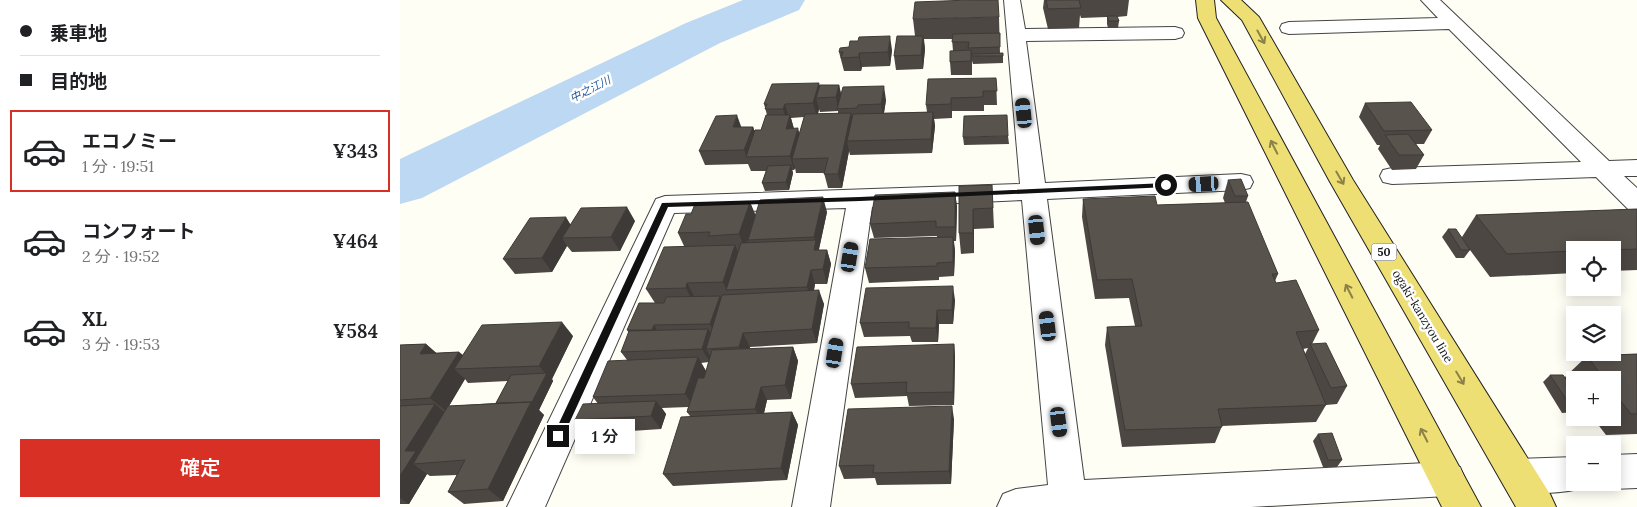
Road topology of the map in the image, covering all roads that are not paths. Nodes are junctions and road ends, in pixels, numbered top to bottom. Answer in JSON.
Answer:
{"nodes":[{"id":1,"x":1205,"y":0,"type":"edge"},
{"id":2,"x":1230,"y":0,"type":"edge"},
{"id":3,"x":1430,"y":0,"type":"edge"},
{"id":4,"x":1012,"y":1,"type":"dead end"},
{"id":5,"x":1454,"y":23,"type":"junction"},
{"id":6,"x":1289,"y":28,"type":"dead end"},
{"id":7,"x":1175,"y":32,"type":"dead end"},
{"id":8,"x":1016,"y":35,"type":"junction"},
{"id":9,"x":1637,"y":168,"type":"edge"},
{"id":10,"x":1602,"y":169,"type":"junction"},
{"id":11,"x":1392,"y":176,"type":"dead end"},
{"id":12,"x":1242,"y":182,"type":"edge"},
{"id":13,"x":1032,"y":191,"type":"junction"},
{"id":14,"x":860,"y":199,"type":"junction"},
{"id":15,"x":1637,"y":203,"type":"edge"},
{"id":16,"x":1637,"y":471,"type":"edge"},
{"id":17,"x":1621,"y":472,"type":"edge"},
{"id":18,"x":1566,"y":474,"type":"edge"},
{"id":19,"x":1519,"y":476,"type":"junction"},
{"id":20,"x":1454,"y":493,"type":"edge"},
{"id":21,"x":1068,"y":503,"type":"edge"},
{"id":22,"x":526,"y":507,"type":"edge"},
{"id":23,"x":811,"y":507,"type":"edge"},
{"id":24,"x":1016,"y":507,"type":"edge"},
{"id":25,"x":1537,"y":507,"type":"edge"}],
"edges":[{"from":20,"to":1,"type":"main road","one_way":true},
{"from":2,"to":19,"type":"main road","name":"ogaki-kanzyou line","number":"50","one_way":true},
{"from":3,"to":5,"type":"street"},
{"from":4,"to":8,"type":"street"},
{"from":5,"to":6,"type":"street"},
{"from":5,"to":10,"type":"street"},
{"from":7,"to":8,"type":"street"},
{"from":8,"to":13,"type":"street"},
{"from":9,"to":10,"type":"street"},
{"from":10,"to":11,"type":"street"},
{"from":10,"to":15,"type":"street"},
{"from":12,"to":13,"type":"street"},
{"from":13,"to":14,"type":"street"},
{"from":13,"to":21,"type":"street"},
{"from":14,"to":22,"type":"street"},
{"from":14,"to":23,"type":"street"},
{"from":16,"to":17,"type":"street"},
{"from":18,"to":19,"type":"street"},
{"from":19,"to":25,"type":"main road","name":"ogaki-kanzyou line","number":"50"},
{"from":20,"to":21,"type":"street"},
{"from":21,"to":24,"type":"street"}]}
